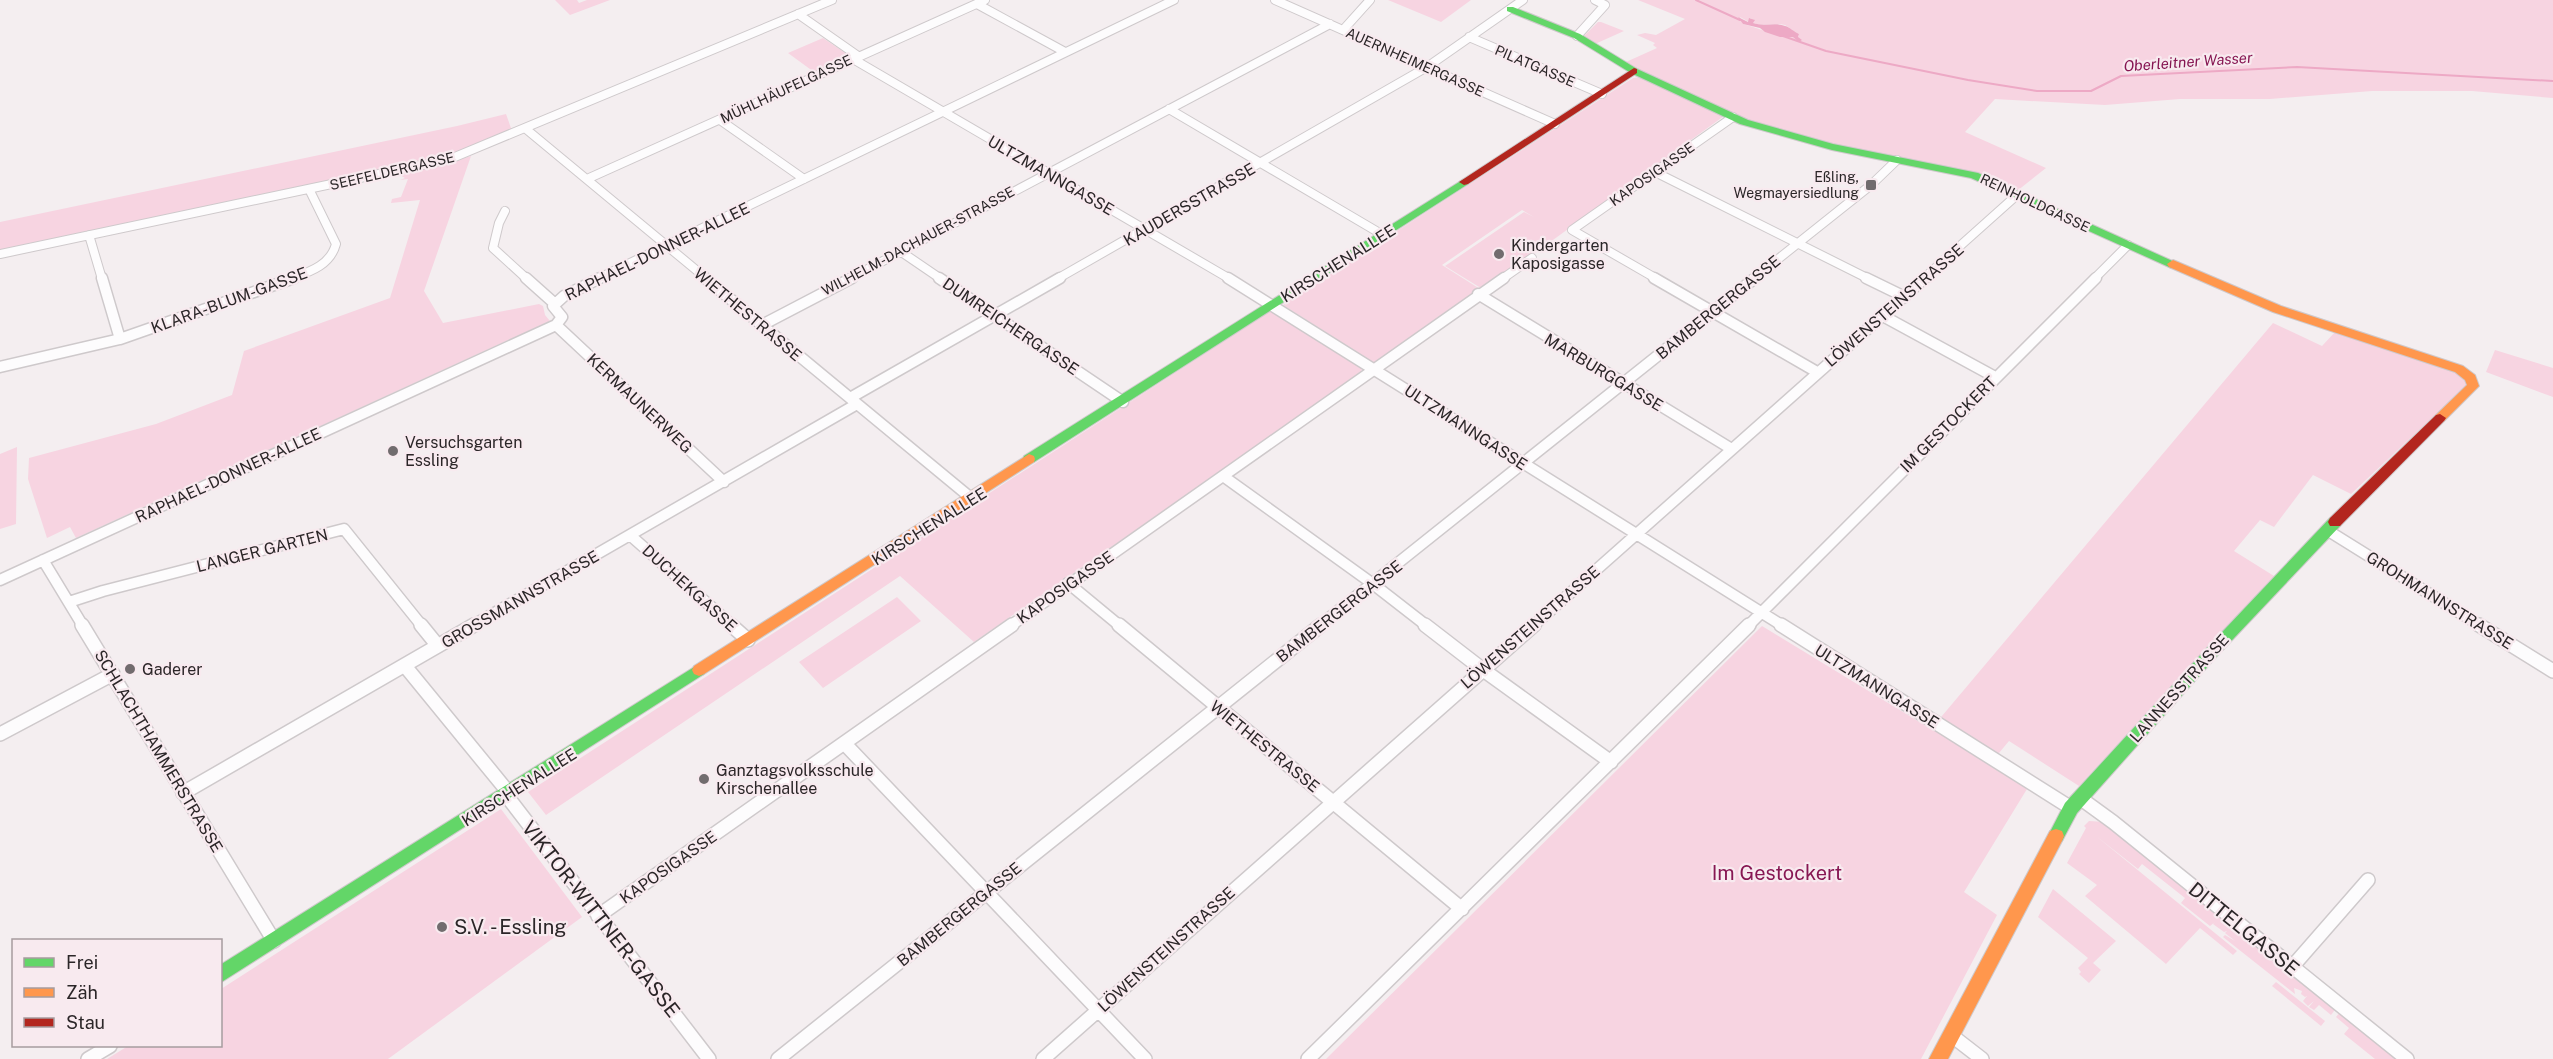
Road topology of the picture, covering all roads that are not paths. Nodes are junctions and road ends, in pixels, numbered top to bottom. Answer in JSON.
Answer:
{"nodes":[{"id":1,"x":831,"y":0,"type":"edge"},
{"id":2,"x":1174,"y":0,"type":"edge"},
{"id":3,"x":1275,"y":0,"type":"edge"},
{"id":4,"x":1371,"y":0,"type":"edge"},
{"id":5,"x":1523,"y":0,"type":"edge"},
{"id":6,"x":1595,"y":0,"type":"edge"},
{"id":7,"x":981,"y":2,"type":"edge"},
{"id":8,"x":1510,"y":9,"type":"junction"},
{"id":9,"x":798,"y":14,"type":"junction"},
{"id":10,"x":1330,"y":24,"type":"junction"},
{"id":11,"x":1343,"y":30,"type":"junction"},
{"id":12,"x":1578,"y":36,"type":"junction"},
{"id":13,"x":1469,"y":37,"type":"junction"},
{"id":14,"x":1065,"y":52,"type":"junction"},
{"id":15,"x":856,"y":58,"type":"junction"},
{"id":16,"x":1427,"y":67,"type":"junction"},
{"id":17,"x":1634,"y":72,"type":"junction"},
{"id":18,"x":1602,"y":94,"type":"junction"},
{"id":19,"x":1169,"y":109,"type":"junction"},
{"id":20,"x":943,"y":111,"type":"junction"},
{"id":21,"x":1733,"y":117,"type":"junction"},
{"id":22,"x":720,"y":120,"type":"junction"},
{"id":23,"x":1556,"y":124,"type":"junction"},
{"id":24,"x":526,"y":129,"type":"junction"},
{"id":25,"x":1897,"y":160,"type":"junction"},
{"id":26,"x":1262,"y":162,"type":"junction"},
{"id":27,"x":1654,"y":172,"type":"junction"},
{"id":28,"x":1048,"y":173,"type":"junction"},
{"id":29,"x":587,"y":179,"type":"junction"},
{"id":30,"x":804,"y":179,"type":"junction"},
{"id":31,"x":309,"y":189,"type":"junction"},
{"id":32,"x":2017,"y":195,"type":"junction"},
{"id":33,"x":505,"y":211,"type":"dead end"},
{"id":34,"x":1144,"y":229,"type":"junction"},
{"id":35,"x":89,"y":235,"type":"junction"},
{"id":36,"x":1383,"y":235,"type":"junction"},
{"id":37,"x":1797,"y":244,"type":"junction"},
{"id":38,"x":665,"y":245,"type":"junction"},
{"id":39,"x":2128,"y":245,"type":"junction"},
{"id":40,"x":900,"y":250,"type":"junction"},
{"id":41,"x":0,"y":254,"type":"edge"},
{"id":42,"x":1532,"y":258,"type":"dead end"},
{"id":43,"x":1478,"y":294,"type":"junction"},
{"id":44,"x":1905,"y":297,"type":"junction"},
{"id":45,"x":554,"y":303,"type":"junction"},
{"id":46,"x":1274,"y":304,"type":"junction"},
{"id":47,"x":1712,"y":311,"type":"junction"},
{"id":48,"x":995,"y":315,"type":"junction"},
{"id":49,"x":1883,"y":316,"type":"junction"},
{"id":50,"x":556,"y":325,"type":"junction"},
{"id":51,"x":762,"y":325,"type":"junction"},
{"id":52,"x":120,"y":339,"type":"junction"},
{"id":53,"x":0,"y":367,"type":"edge"},
{"id":54,"x":1374,"y":368,"type":"junction"},
{"id":55,"x":2458,"y":369,"type":"joint"},
{"id":56,"x":1817,"y":372,"type":"junction"},
{"id":57,"x":1995,"y":377,"type":"junction"},
{"id":58,"x":1623,"y":383,"type":"junction"},
{"id":59,"x":853,"y":401,"type":"junction"},
{"id":60,"x":1123,"y":402,"type":"junction"},
{"id":61,"x":1730,"y":448,"type":"junction"},
{"id":62,"x":1522,"y":463,"type":"junction"},
{"id":63,"x":1223,"y":476,"type":"junction"},
{"id":64,"x":724,"y":482,"type":"junction"},
{"id":65,"x":971,"y":498,"type":"junction"},
{"id":66,"x":2327,"y":530,"type":"junction"},
{"id":67,"x":1636,"y":535,"type":"junction"},
{"id":68,"x":631,"y":536,"type":"junction"},
{"id":69,"x":43,"y":560,"type":"junction"},
{"id":70,"x":0,"y":580,"type":"edge"},
{"id":71,"x":1068,"y":583,"type":"junction"},
{"id":72,"x":1373,"y":584,"type":"junction"},
{"id":73,"x":69,"y":603,"type":"junction"},
{"id":74,"x":1760,"y":613,"type":"junction"},
{"id":75,"x":748,"y":640,"type":"junction"},
{"id":76,"x":438,"y":646,"type":"junction"},
{"id":77,"x":405,"y":666,"type":"junction"},
{"id":78,"x":1482,"y":669,"type":"junction"},
{"id":79,"x":2553,"y":671,"type":"edge"},
{"id":80,"x":113,"y":674,"type":"junction"},
{"id":81,"x":1217,"y":707,"type":"junction"},
{"id":82,"x":0,"y":734,"type":"edge"},
{"id":83,"x":844,"y":744,"type":"junction"},
{"id":84,"x":1611,"y":762,"type":"junction"},
{"id":85,"x":505,"y":791,"type":"junction"},
{"id":86,"x":183,"y":793,"type":"junction"},
{"id":87,"x":1333,"y":801,"type":"junction"},
{"id":88,"x":2076,"y":803,"type":"junction"},
{"id":89,"x":2368,"y":880,"type":"dead end"},
{"id":90,"x":985,"y":892,"type":"junction"},
{"id":91,"x":1462,"y":909,"type":"junction"},
{"id":92,"x":598,"y":915,"type":"junction"},
{"id":93,"x":274,"y":941,"type":"junction"},
{"id":94,"x":2292,"y":967,"type":"junction"},
{"id":95,"x":222,"y":974,"type":"edge"},
{"id":96,"x":1098,"y":1010,"type":"junction"},
{"id":97,"x":1951,"y":1035,"type":"junction"},
{"id":98,"x":108,"y":1047,"type":"edge"},
{"id":99,"x":88,"y":1059,"type":"edge"},
{"id":100,"x":709,"y":1059,"type":"edge"},
{"id":101,"x":778,"y":1059,"type":"edge"},
{"id":102,"x":1043,"y":1059,"type":"edge"},
{"id":103,"x":1145,"y":1059,"type":"edge"},
{"id":104,"x":1308,"y":1059,"type":"edge"},
{"id":105,"x":1938,"y":1059,"type":"edge"},
{"id":106,"x":1982,"y":1059,"type":"edge"},
{"id":107,"x":2407,"y":1059,"type":"edge"}],
"edges":[{"from":1,"to":9,"type":"street","name":"SEEFELDERGASSE"},
{"from":2,"to":14,"type":"street","name":"RAPHAEL-DONNER-ALLEE"},
{"from":3,"to":10,"type":"street","name":"AUERNHEIMERGASSE"},
{"from":4,"to":11,"type":"street"},
{"from":5,"to":8,"type":"street","name":"KAUDERSSTRASSE"},
{"from":6,"to":12,"type":"street"},
{"from":7,"to":14,"type":"street"},
{"from":7,"to":15,"type":"street","name":"MÜHLHÄUFELGASSE"},
{"from":8,"to":12,"type":"street","name":"REINHOLDGASSE"},
{"from":8,"to":13,"type":"street","name":"KAUDERSSTRASSE"},
{"from":9,"to":15,"type":"street","name":"ULTZMANNGASSE"},
{"from":9,"to":24,"type":"street","name":"SEEFELDERGASSE"},
{"from":10,"to":11,"type":"street","name":"AUERNHEIMERGASSE"},
{"from":10,"to":19,"type":"street","name":"WILHELM-DACHAUER-STRASSE"},
{"from":11,"to":16,"type":"street","name":"AUERNHEIMERGASSE"},
{"from":12,"to":17,"type":"street","name":"REINHOLDGASSE"},
{"from":13,"to":16,"type":"street","name":"KAUDERSSTRASSE"},
{"from":13,"to":18,"type":"street","name":"PILATGASSE"},
{"from":14,"to":20,"type":"street","name":"RAPHAEL-DONNER-ALLEE"},
{"from":15,"to":20,"type":"street","name":"ULTZMANNGASSE"},
{"from":15,"to":22,"type":"street","name":"MÜHLHÄUFELGASSE"},
{"from":16,"to":23,"type":"street","name":"AUERNHEIMERGASSE"},
{"from":16,"to":26,"type":"street","name":"KAUDERSSTRASSE"},
{"from":17,"to":18,"type":"street","name":"KIRSCHENALLEE"},
{"from":17,"to":21,"type":"street","name":"REINHOLDGASSE"},
{"from":18,"to":23,"type":"street","name":"KIRSCHENALLEE"},
{"from":19,"to":26,"type":"street"},
{"from":19,"to":28,"type":"street","name":"WILHELM-DACHAUER-STRASSE"},
{"from":20,"to":28,"type":"street","name":"ULTZMANNGASSE"},
{"from":20,"to":30,"type":"street","name":"RAPHAEL-DONNER-ALLEE"},
{"from":21,"to":25,"type":"street","name":"REINHOLDGASSE"},
{"from":21,"to":27,"type":"street","name":"KAPOSIGASSE"},
{"from":22,"to":29,"type":"street","name":"MÜHLHÄUFELGASSE"},
{"from":22,"to":30,"type":"street"},
{"from":23,"to":36,"type":"street","name":"KIRSCHENALLEE"},
{"from":24,"to":29,"type":"street","name":"WIETHESTRASSE"},
{"from":24,"to":31,"type":"street","name":"SEEFELDERGASSE"},
{"from":25,"to":32,"type":"street","name":"REINHOLDGASSE"},
{"from":25,"to":37,"type":"street","name":"BAMBERGERGASSE"},
{"from":26,"to":34,"type":"street","name":"KAUDERSSTRASSE"},
{"from":26,"to":36,"type":"street"},
{"from":27,"to":37,"type":"street"},
{"from":27,"to":47,"type":"street","name":"KAPOSIGASSE"},
{"from":28,"to":34,"type":"street","name":"ULTZMANNGASSE"},
{"from":28,"to":40,"type":"street","name":"WILHELM-DACHAUER-STRASSE"},
{"from":29,"to":38,"type":"street","name":"WIETHESTRASSE"},
{"from":30,"to":38,"type":"street","name":"RAPHAEL-DONNER-ALLEE"},
{"from":31,"to":35,"type":"street","name":"SEEFELDERGASSE"},
{"from":31,"to":52,"type":"street","name":"KLARA-BLUM-GASSE"},
{"from":32,"to":39,"type":"street","name":"REINHOLDGASSE"},
{"from":32,"to":44,"type":"street","name":"LÖWENSTEINSTRASSE"},
{"from":33,"to":45,"type":"street"},
{"from":34,"to":46,"type":"street","name":"ULTZMANNGASSE"},
{"from":34,"to":48,"type":"street","name":"KAUDERSSTRASSE"},
{"from":35,"to":41,"type":"street","name":"SEEFELDERGASSE"},
{"from":35,"to":52,"type":"street"},
{"from":36,"to":46,"type":"street","name":"KIRSCHENALLEE"},
{"from":37,"to":44,"type":"street"},
{"from":37,"to":47,"type":"street","name":"BAMBERGERGASSE"},
{"from":38,"to":45,"type":"street","name":"RAPHAEL-DONNER-ALLEE"},
{"from":38,"to":51,"type":"street","name":"WIETHESTRASSE"},
{"from":39,"to":55,"type":"street","name":"REINHOLDGASSE"},
{"from":39,"to":57,"type":"street","name":"IM GESTOCKERT"},
{"from":40,"to":48,"type":"street","name":"DUMREICHERGASSE"},
{"from":40,"to":51,"type":"street","name":"WILHELM-DACHAUER-STRASSE"},
{"from":42,"to":43,"type":"street","name":"KAPOSIGASSE"},
{"from":43,"to":54,"type":"street","name":"KAPOSIGASSE"},
{"from":43,"to":58,"type":"street","name":"MARBURGGASSE"},
{"from":44,"to":49,"type":"street","name":"LÖWENSTEINSTRASSE"},
{"from":45,"to":50,"type":"street","name":"RAPHAEL-DONNER-ALLEE"},
{"from":46,"to":54,"type":"street","name":"ULTZMANNGASSE"},
{"from":46,"to":60,"type":"street","name":"KIRSCHENALLEE"},
{"from":47,"to":56,"type":"street"},
{"from":47,"to":58,"type":"street","name":"BAMBERGERGASSE"},
{"from":48,"to":59,"type":"street","name":"KAUDERSSTRASSE"},
{"from":48,"to":60,"type":"street","name":"DUMREICHERGASSE"},
{"from":49,"to":56,"type":"street","name":"LÖWENSTEINSTRASSE"},
{"from":49,"to":57,"type":"street"},
{"from":50,"to":64,"type":"street","name":"KERMAUNERWEG"},
{"from":50,"to":69,"type":"street","name":"RAPHAEL-DONNER-ALLEE"},
{"from":51,"to":59,"type":"street","name":"WIETHESTRASSE"},
{"from":52,"to":53,"type":"street"},
{"from":54,"to":62,"type":"street","name":"ULTZMANNGASSE"},
{"from":54,"to":63,"type":"street","name":"KAPOSIGASSE"},
{"from":55,"to":66,"type":"street","name":"LANNESSTRASSE"},
{"from":56,"to":61,"type":"street","name":"LÖWENSTEINSTRASSE"},
{"from":57,"to":74,"type":"street","name":"IM GESTOCKERT"},
{"from":58,"to":61,"type":"street","name":"MARBURGGASSE"},
{"from":58,"to":62,"type":"street","name":"BAMBERGERGASSE"},
{"from":59,"to":64,"type":"street","name":"GROSSMANNSTRASSE"},
{"from":59,"to":65,"type":"street","name":"WIETHESTRASSE"},
{"from":60,"to":65,"type":"street","name":"KIRSCHENALLEE"},
{"from":61,"to":67,"type":"street","name":"LÖWENSTEINSTRASSE"},
{"from":62,"to":67,"type":"street","name":"ULTZMANNGASSE"},
{"from":62,"to":72,"type":"street","name":"BAMBERGERGASSE"},
{"from":63,"to":71,"type":"street","name":"KAPOSIGASSE"},
{"from":63,"to":72,"type":"street"},
{"from":64,"to":68,"type":"street","name":"GROSSMANNSTRASSE"},
{"from":65,"to":75,"type":"street","name":"KIRSCHENALLEE"},
{"from":66,"to":79,"type":"street","name":"GROHMANNSTRASSE"},
{"from":66,"to":88,"type":"street","name":"LANNESSTRASSE"},
{"from":67,"to":74,"type":"street","name":"ULTZMANNGASSE"},
{"from":67,"to":78,"type":"street","name":"LÖWENSTEINSTRASSE"},
{"from":68,"to":75,"type":"street","name":"DUCHEKGASSE"},
{"from":68,"to":76,"type":"street","name":"GROSSMANNSTRASSE"},
{"from":69,"to":70,"type":"street","name":"RAPHAEL-DONNER-ALLEE"},
{"from":69,"to":73,"type":"street","name":"SCHLACHTHAMMERSTRASSE"},
{"from":71,"to":81,"type":"street","name":"WIETHESTRASSE"},
{"from":71,"to":83,"type":"street","name":"KAPOSIGASSE"},
{"from":72,"to":78,"type":"street"},
{"from":72,"to":81,"type":"street","name":"BAMBERGERGASSE"},
{"from":73,"to":76,"type":"street","name":"LANGER GARTEN"},
{"from":73,"to":80,"type":"street","name":"SCHLACHTHAMMERSTRASSE"},
{"from":74,"to":84,"type":"street","name":"IM GESTOCKERT"},
{"from":74,"to":88,"type":"street","name":"ULTZMANNGASSE"},
{"from":75,"to":85,"type":"street","name":"KIRSCHENALLEE"},
{"from":76,"to":77,"type":"street","name":"GROSSMANNSTRASSE"},
{"from":77,"to":85,"type":"street","name":"VIKTOR-WITTNER-GASSE"},
{"from":77,"to":86,"type":"street","name":"GROSSMANNSTRASSE"},
{"from":78,"to":84,"type":"street"},
{"from":78,"to":87,"type":"street","name":"LÖWENSTEINSTRASSE"},
{"from":80,"to":82,"type":"street"},
{"from":80,"to":86,"type":"street","name":"SCHLACHTHAMMERSTRASSE"},
{"from":81,"to":87,"type":"street","name":"WIETHESTRASSE"},
{"from":81,"to":90,"type":"street","name":"BAMBERGERGASSE"},
{"from":83,"to":90,"type":"street"},
{"from":83,"to":92,"type":"street","name":"KAPOSIGASSE"},
{"from":84,"to":91,"type":"street","name":"IM GESTOCKERT"},
{"from":85,"to":92,"type":"street","name":"VIKTOR-WITTNER-GASSE"},
{"from":85,"to":93,"type":"street","name":"KIRSCHENALLEE"},
{"from":86,"to":93,"type":"street","name":"SCHLACHTHAMMERSTRASSE"},
{"from":87,"to":91,"type":"street","name":"WIETHESTRASSE"},
{"from":87,"to":96,"type":"street","name":"LÖWENSTEINSTRASSE"},
{"from":88,"to":94,"type":"street","name":"DITTELGASSE"},
{"from":88,"to":97,"type":"street","name":"LANNESSTRASSE"},
{"from":89,"to":94,"type":"street"},
{"from":90,"to":96,"type":"street"},
{"from":90,"to":101,"type":"street","name":"BAMBERGERGASSE"},
{"from":91,"to":104,"type":"street","name":"IM GESTOCKERT"},
{"from":92,"to":100,"type":"street","name":"VIKTOR-WITTNER-GASSE"},
{"from":93,"to":95,"type":"street","name":"KIRSCHENALLEE"},
{"from":94,"to":107,"type":"street","name":"DITTELGASSE"},
{"from":96,"to":102,"type":"street","name":"LÖWENSTEINSTRASSE"},
{"from":96,"to":103,"type":"street"},
{"from":97,"to":105,"type":"street","name":"LANNESSTRASSE"},
{"from":97,"to":106,"type":"street"},
{"from":98,"to":99,"type":"street"}]}
